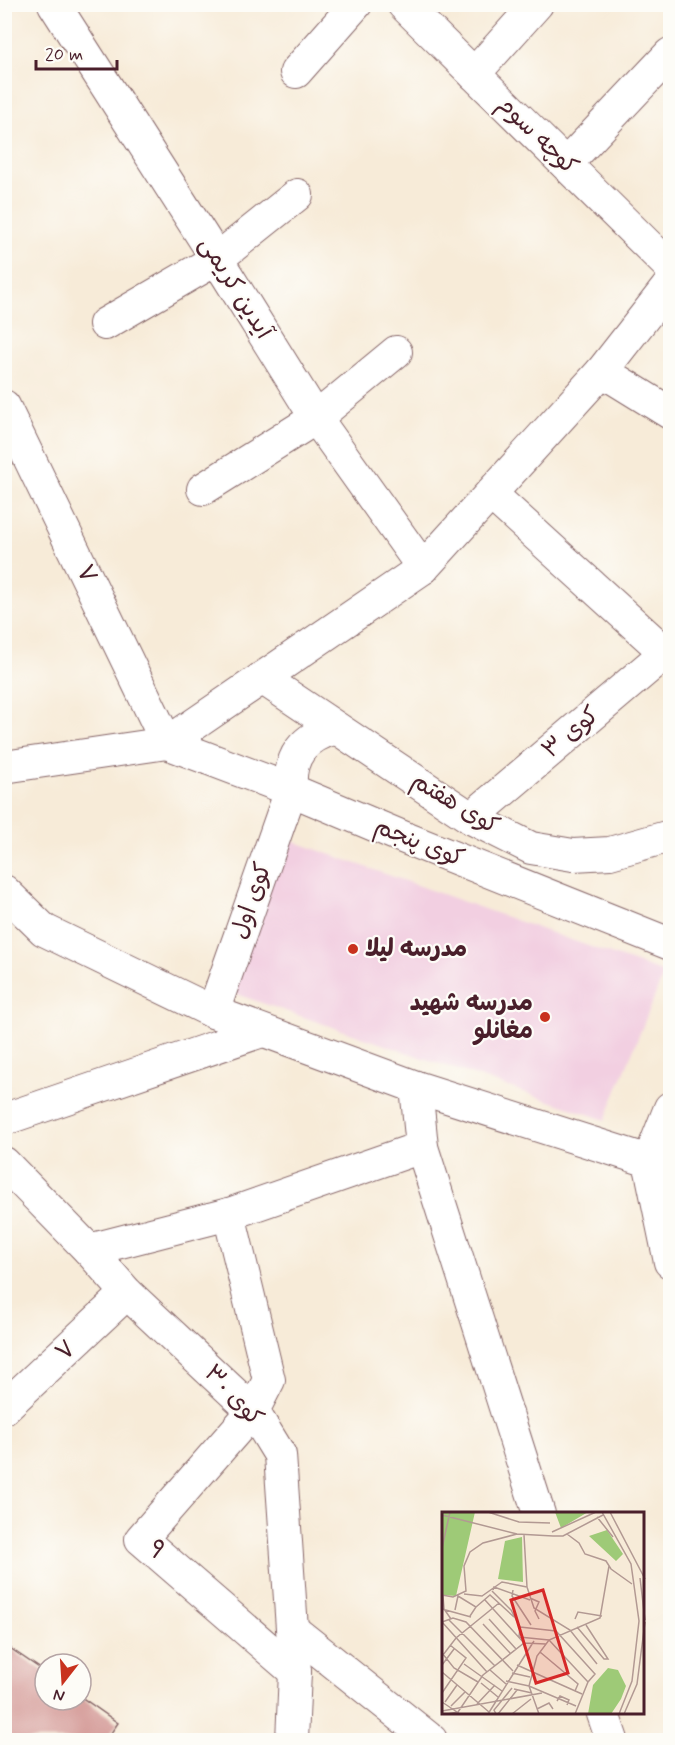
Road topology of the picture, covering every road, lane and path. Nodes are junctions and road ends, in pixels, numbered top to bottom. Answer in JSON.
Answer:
{"nodes":[{"id":1,"x":54,"y":4,"type":"edge"},
{"id":2,"x":356,"y":4,"type":"edge"},
{"id":3,"x":403,"y":4,"type":"edge"},
{"id":4,"x":537,"y":4,"type":"edge"},
{"id":5,"x":670,"y":54,"type":"edge"},
{"id":6,"x":296,"y":72,"type":"dead end"},
{"id":7,"x":474,"y":74,"type":"junction"},
{"id":8,"x":566,"y":164,"type":"junction"},
{"id":9,"x":297,"y":195,"type":"dead end"},
{"id":10,"x":217,"y":258,"type":"junction"},
{"id":11,"x":670,"y":267,"type":"edge"},
{"id":12,"x":670,"y":284,"type":"edge"},
{"id":13,"x":105,"y":324,"type":"dead end"},
{"id":14,"x":396,"y":352,"type":"dead end"},
{"id":15,"x":602,"y":371,"type":"junction"},
{"id":16,"x":4,"y":406,"type":"edge"},
{"id":17,"x":670,"y":412,"type":"edge"},
{"id":18,"x":316,"y":418,"type":"junction"},
{"id":19,"x":203,"y":489,"type":"dead end"},
{"id":20,"x":491,"y":494,"type":"junction"},
{"id":21,"x":423,"y":568,"type":"junction"},
{"id":22,"x":668,"y":651,"type":"edge"},
{"id":23,"x":262,"y":678,"type":"junction"},
{"id":24,"x":336,"y":729,"type":"junction"},
{"id":25,"x":166,"y":743,"type":"junction"},
{"id":26,"x":4,"y":767,"type":"edge"},
{"id":27,"x":291,"y":790,"type":"junction"},
{"id":28,"x":471,"y":818,"type":"junction"},
{"id":29,"x":669,"y":841,"type":"edge"},
{"id":30,"x":4,"y":891,"type":"edge"},
{"id":31,"x":663,"y":936,"type":"edge"},
{"id":32,"x":213,"y":1012,"type":"junction"},
{"id":33,"x":262,"y":1031,"type":"junction"},
{"id":34,"x":416,"y":1087,"type":"junction"},
{"id":35,"x":670,"y":1108,"type":"edge"},
{"id":36,"x":8,"y":1118,"type":"dead end"},
{"id":37,"x":422,"y":1147,"type":"junction"},
{"id":38,"x":649,"y":1161,"type":"junction"},
{"id":39,"x":10,"y":1181,"type":"edge"},
{"id":40,"x":229,"y":1214,"type":"junction"},
{"id":41,"x":89,"y":1250,"type":"junction"},
{"id":42,"x":670,"y":1262,"type":"edge"},
{"id":43,"x":127,"y":1293,"type":"junction"},
{"id":44,"x":4,"y":1408,"type":"edge"},
{"id":45,"x":253,"y":1411,"type":"junction"},
{"id":46,"x":538,"y":1512,"type":"edge"},
{"id":47,"x":293,"y":1630,"type":"junction"},
{"id":48,"x":295,"y":1672,"type":"junction"},
{"id":49,"x":604,"y":1715,"type":"edge"},
{"id":50,"x":291,"y":1740,"type":"edge"},
{"id":51,"x":431,"y":1740,"type":"edge"},
{"id":52,"x":612,"y":1740,"type":"edge"}],
"edges":[{"from":1,"to":10,"type":"street","name":"آیدین کریمی"},
{"from":2,"to":6,"type":"street"},
{"from":3,"to":7,"type":"street","name":"کوچه سوم"},
{"from":4,"to":7,"type":"street"},
{"from":5,"to":8,"type":"street"},
{"from":7,"to":8,"type":"street","name":"کوچه سوم"},
{"from":8,"to":11,"type":"street","name":"کوچه سوم"},
{"from":9,"to":10,"type":"street"},
{"from":10,"to":13,"type":"street"},
{"from":10,"to":18,"type":"street","name":"آیدین کریمی"},
{"from":12,"to":15,"type":"street"},
{"from":14,"to":18,"type":"street"},
{"from":15,"to":17,"type":"street"},
{"from":15,"to":20,"type":"street"},
{"from":16,"to":25,"type":"street","name":"۷"},
{"from":18,"to":19,"type":"street"},
{"from":18,"to":21,"type":"street","name":"آیدین کریمی"},
{"from":20,"to":21,"type":"street"},
{"from":20,"to":22,"type":"street"},
{"from":21,"to":23,"type":"street"},
{"from":22,"to":28,"type":"street","name":"کوی ۳"},
{"from":23,"to":24,"type":"street","name":"کوی هفتم"},
{"from":23,"to":25,"type":"street"},
{"from":24,"to":27,"type":"street","name":"کوی اول"},
{"from":24,"to":28,"type":"street","name":"کوی هفتم"},
{"from":25,"to":26,"type":"street"},
{"from":25,"to":27,"type":"street","name":"کوی پنجم"},
{"from":27,"to":31,"type":"street","name":"کوی پنجم"},
{"from":27,"to":32,"type":"street","name":"کوی اول"},
{"from":28,"to":29,"type":"street","name":"کوی هفتم"},
{"from":30,"to":32,"type":"street"},
{"from":32,"to":33,"type":"street"},
{"from":33,"to":34,"type":"street"},
{"from":33,"to":36,"type":"street"},
{"from":34,"to":37,"type":"street"},
{"from":34,"to":38,"type":"street"},
{"from":35,"to":38,"type":"street"},
{"from":37,"to":40,"type":"street"},
{"from":37,"to":46,"type":"street"},
{"from":38,"to":42,"type":"street"},
{"from":39,"to":41,"type":"street","name":"کوی ۳۰"},
{"from":40,"to":41,"type":"street"},
{"from":40,"to":45,"type":"street"},
{"from":41,"to":43,"type":"street","name":"کوی ۳۰"},
{"from":43,"to":44,"type":"street","name":"۷"},
{"from":43,"to":45,"type":"street","name":"کوی ۳۰"},
{"from":45,"to":47,"type":"street","name":"کوی ۳۰"},
{"from":45,"to":48,"type":"street","name":"۹"},
{"from":47,"to":48,"type":"street","name":"کوی ۳۰"},
{"from":47,"to":51,"type":"street"},
{"from":48,"to":50,"type":"street","name":"کوی ۳۰"},
{"from":49,"to":52,"type":"street"}]}
